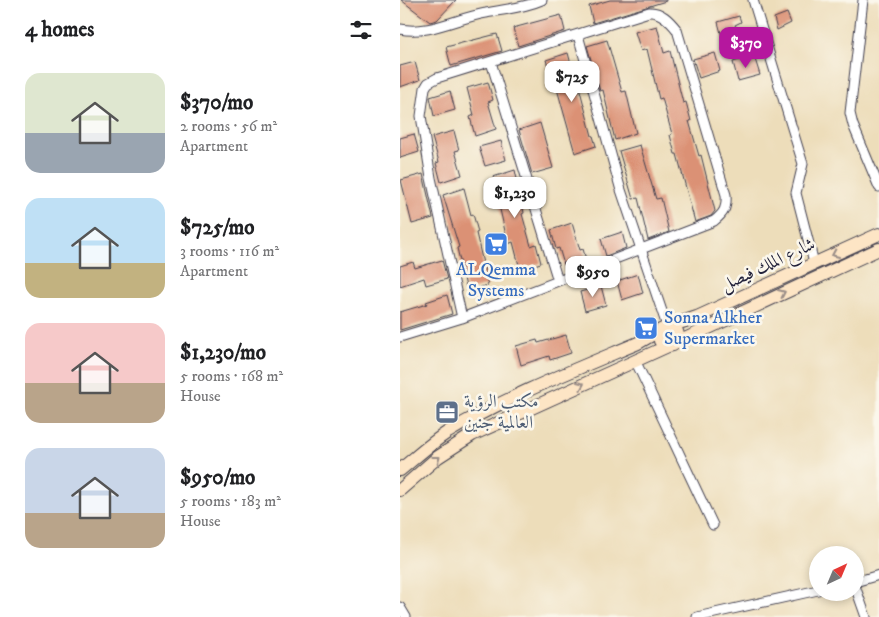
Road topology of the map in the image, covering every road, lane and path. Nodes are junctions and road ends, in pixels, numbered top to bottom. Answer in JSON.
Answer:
{"nodes":[{"id":1,"x":542,"y":0,"type":"edge"},
{"id":2,"x":753,"y":0,"type":"edge"},
{"id":3,"x":863,"y":0,"type":"edge"},
{"id":4,"x":400,"y":29,"type":"edge"},
{"id":5,"x":578,"y":35,"type":"junction"},
{"id":6,"x":491,"y":62,"type":"junction"},
{"id":7,"x":876,"y":169,"type":"edge"},
{"id":8,"x":879,"y":187,"type":"edge"},
{"id":9,"x":879,"y":234,"type":"edge"},
{"id":10,"x":879,"y":249,"type":"edge"},
{"id":11,"x":641,"y":250,"type":"junction"},
{"id":12,"x":814,"y":263,"type":"junction"},
{"id":13,"x":558,"y":281,"type":"junction"},
{"id":14,"x":462,"y":318,"type":"junction"},
{"id":15,"x":666,"y":328,"type":"junction"},
{"id":16,"x":400,"y":337,"type":"edge"},
{"id":17,"x":671,"y":345,"type":"junction"},
{"id":18,"x":635,"y":360,"type":"junction"},
{"id":19,"x":400,"y":470,"type":"edge"},
{"id":20,"x":400,"y":490,"type":"edge"},
{"id":21,"x":712,"y":525,"type":"dead end"},
{"id":22,"x":879,"y":575,"type":"edge"},
{"id":23,"x":864,"y":579,"type":"edge"},
{"id":24,"x":809,"y":592,"type":"edge"},
{"id":25,"x":860,"y":601,"type":"edge"},
{"id":26,"x":400,"y":608,"type":"edge"},
{"id":27,"x":406,"y":617,"type":"edge"},
{"id":28,"x":698,"y":617,"type":"edge"},
{"id":29,"x":866,"y":617,"type":"edge"}],
"edges":[{"from":1,"to":4,"type":"street"},
{"from":2,"to":12,"type":"street"},
{"from":3,"to":7,"type":"street"},
{"from":5,"to":6,"type":"street"},
{"from":5,"to":11,"type":"street"},
{"from":5,"to":11,"type":"street"},
{"from":6,"to":13,"type":"street"},
{"from":6,"to":14,"type":"street"},
{"from":7,"to":8,"type":"street"},
{"from":9,"to":12,"type":"main road","name":"شارع الملك فيصل","one_way":true},
{"from":17,"to":10,"type":"main road","name":"شارع الملك فيصل","one_way":true},
{"from":11,"to":13,"type":"street"},
{"from":11,"to":15,"type":"street"},
{"from":12,"to":15,"type":"main road","name":"شارع الملك فيصل"},
{"from":13,"to":14,"type":"street"},
{"from":14,"to":16,"type":"street"},
{"from":15,"to":17,"type":"main road"},
{"from":15,"to":19,"type":"main road","name":"شارع الملك فيصل"},
{"from":17,"to":18,"type":"main road","name":"شارع الملك فيصل"},
{"from":20,"to":18,"type":"main road","name":"شارع الملك فيصل","one_way":true},
{"from":18,"to":21,"type":"street"},
{"from":22,"to":23,"type":"street"},
{"from":24,"to":28,"type":"street"},
{"from":25,"to":29,"type":"street"},
{"from":26,"to":27,"type":"street"}]}
